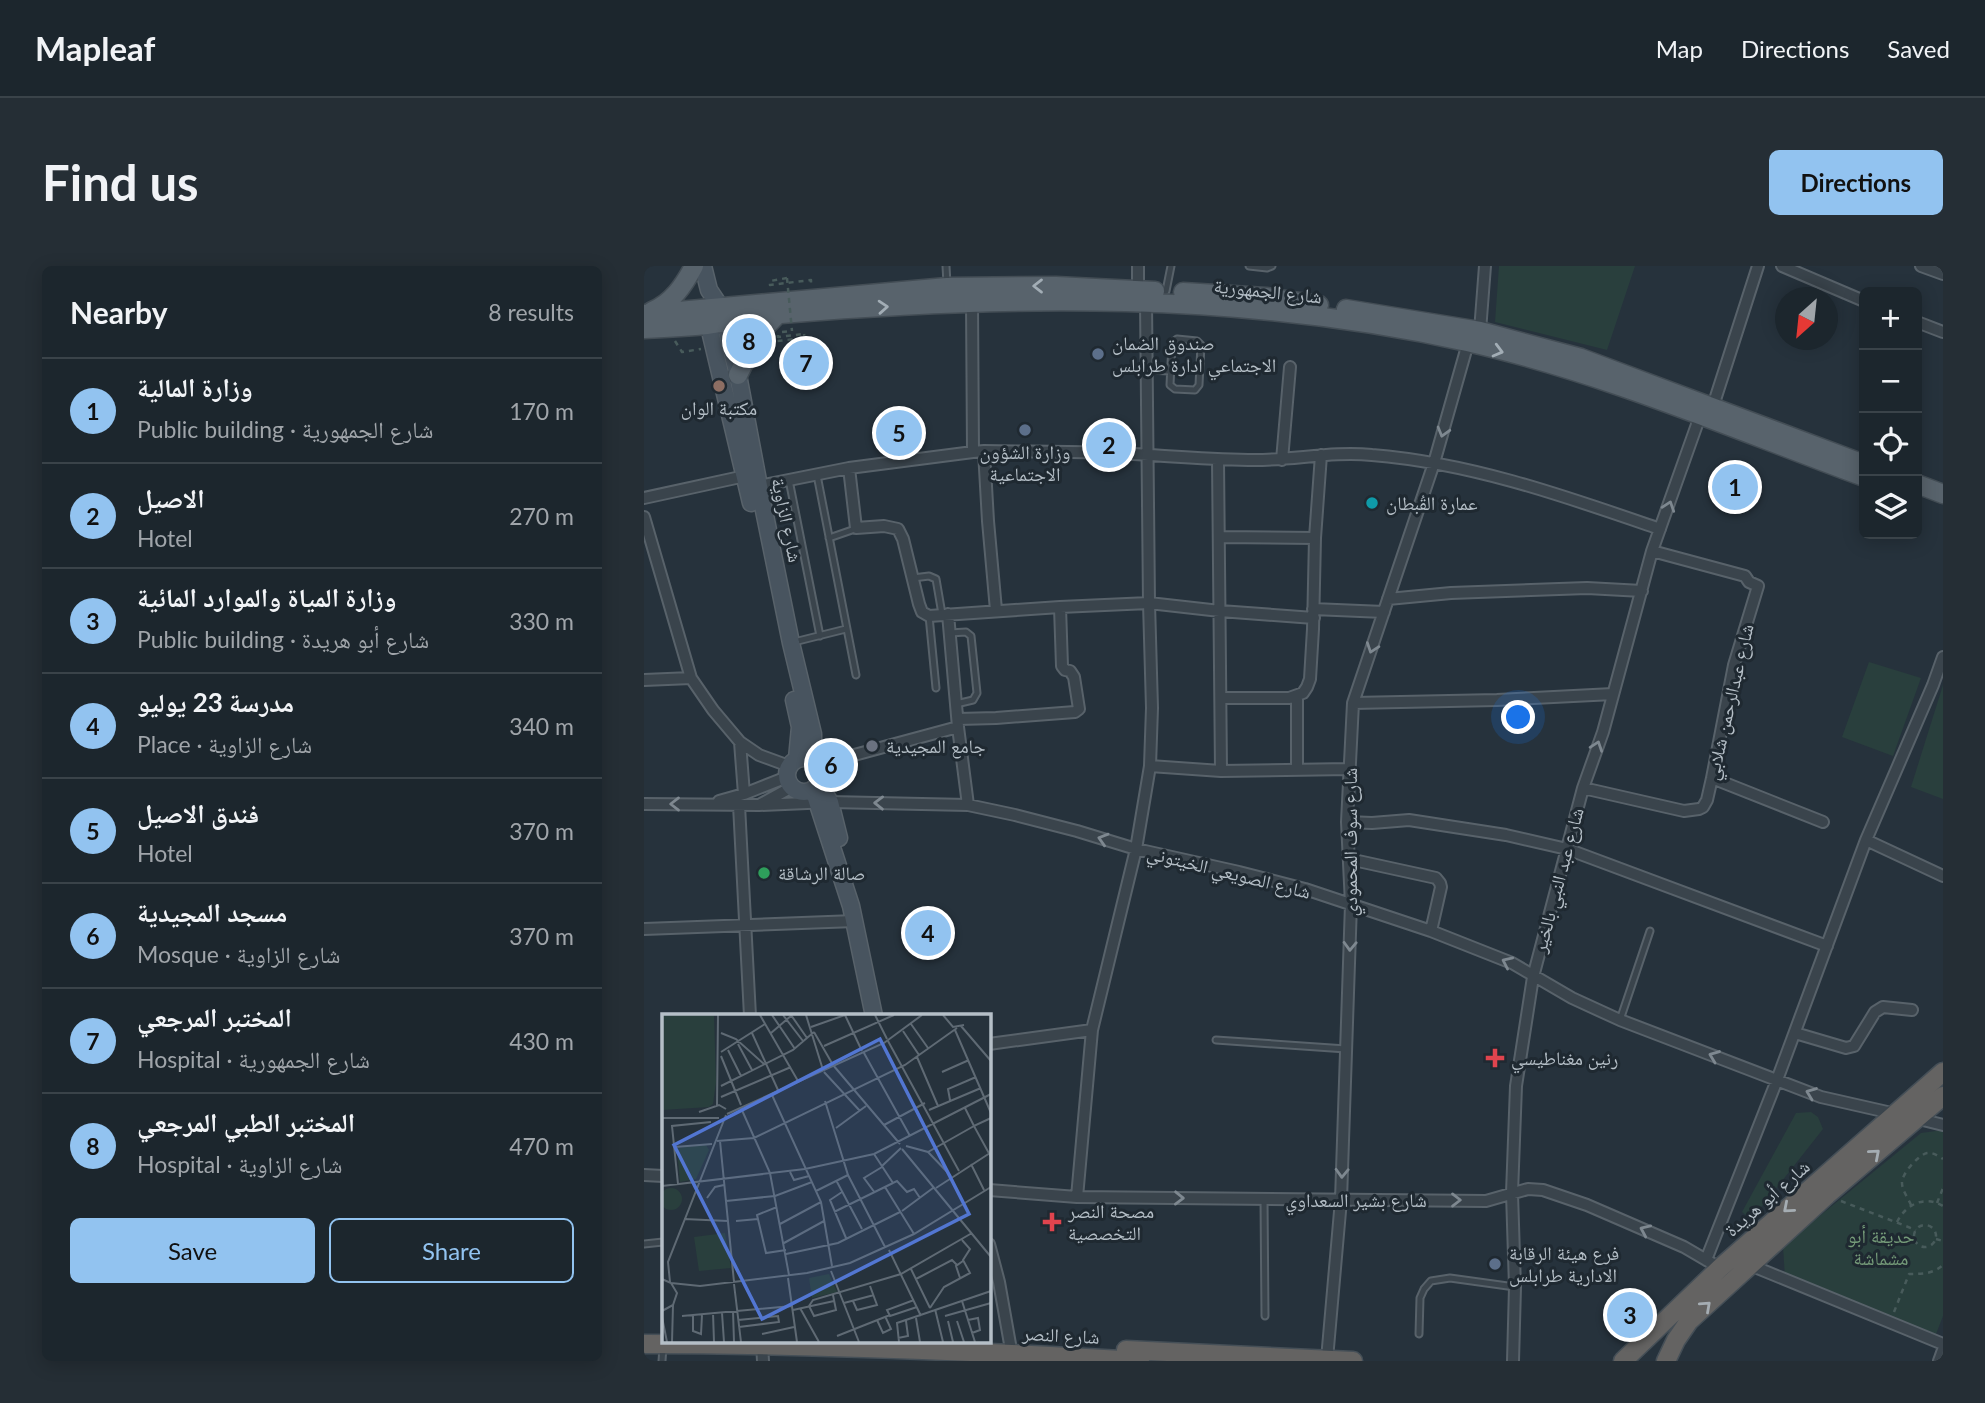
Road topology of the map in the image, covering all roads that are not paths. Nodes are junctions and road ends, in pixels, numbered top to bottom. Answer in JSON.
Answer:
{"nodes":[{"id":1,"x":694,"y":266,"type":"edge"},
{"id":2,"x":704,"y":266,"type":"edge"},
{"id":3,"x":946,"y":266,"type":"edge"},
{"id":4,"x":1138,"y":266,"type":"edge"},
{"id":5,"x":1171,"y":266,"type":"edge"},
{"id":6,"x":1249,"y":266,"type":"edge"},
{"id":7,"x":1272,"y":266,"type":"edge"},
{"id":8,"x":1485,"y":266,"type":"edge"},
{"id":9,"x":1758,"y":266,"type":"edge"},
{"id":10,"x":1782,"y":266,"type":"edge"},
{"id":11,"x":1921,"y":266,"type":"edge"},
{"id":12,"x":1943,"y":274,"type":"edge"},
{"id":13,"x":947,"y":287,"type":"junction"},
{"id":14,"x":1166,"y":291,"type":"junction"},
{"id":15,"x":1142,"y":296,"type":"junction"},
{"id":16,"x":1859,"y":299,"type":"edge"},
{"id":17,"x":972,"y":302,"type":"junction"},
{"id":18,"x":644,"y":314,"type":"edge"},
{"id":19,"x":778,"y":314,"type":"junction"},
{"id":20,"x":715,"y":316,"type":"junction"},
{"id":21,"x":1922,"y":324,"type":"edge"},
{"id":22,"x":644,"y":329,"type":"edge"},
{"id":23,"x":1943,"y":332,"type":"edge"},
{"id":24,"x":1474,"y":337,"type":"junction"},
{"id":25,"x":1290,"y":366,"type":"dead end"},
{"id":26,"x":1146,"y":370,"type":"junction"},
{"id":27,"x":1170,"y":371,"type":"junction"},
{"id":28,"x":738,"y":375,"type":"junction"},
{"id":29,"x":1707,"y":411,"type":"junction"},
{"id":30,"x":978,"y":451,"type":"junction"},
{"id":31,"x":1147,"y":454,"type":"junction"},
{"id":32,"x":1321,"y":455,"type":"junction"},
{"id":33,"x":1218,"y":460,"type":"junction"},
{"id":34,"x":1282,"y":460,"type":"junction"},
{"id":35,"x":1859,"y":462,"type":"edge"},
{"id":36,"x":1434,"y":463,"type":"junction"},
{"id":37,"x":849,"y":468,"type":"junction"},
{"id":38,"x":817,"y":475,"type":"junction"},
{"id":39,"x":745,"y":476,"type":"junction"},
{"id":40,"x":1862,"y":476,"type":"edge"},
{"id":41,"x":789,"y":480,"type":"junction"},
{"id":42,"x":759,"y":486,"type":"junction"},
{"id":43,"x":1922,"y":486,"type":"edge"},
{"id":44,"x":1943,"y":494,"type":"edge"},
{"id":45,"x":644,"y":498,"type":"edge"},
{"id":46,"x":1922,"y":499,"type":"edge"},
{"id":47,"x":1943,"y":507,"type":"edge"},
{"id":48,"x":644,"y":517,"type":"edge"},
{"id":49,"x":856,"y":528,"type":"junction"},
{"id":50,"x":1660,"y":529,"type":"junction"},
{"id":51,"x":1219,"y":537,"type":"junction"},
{"id":52,"x":829,"y":538,"type":"junction"},
{"id":53,"x":1315,"y":538,"type":"junction"},
{"id":54,"x":1652,"y":551,"type":"junction"},
{"id":55,"x":913,"y":578,"type":"junction"},
{"id":56,"x":1642,"y":591,"type":"junction"},
{"id":57,"x":1388,"y":599,"type":"junction"},
{"id":58,"x":1149,"y":603,"type":"junction"},
{"id":59,"x":1060,"y":607,"type":"junction"},
{"id":60,"x":996,"y":610,"type":"junction"},
{"id":61,"x":1220,"y":611,"type":"junction"},
{"id":62,"x":1384,"y":611,"type":"junction"},
{"id":63,"x":1313,"y":613,"type":"junction"},
{"id":64,"x":945,"y":614,"type":"junction"},
{"id":65,"x":929,"y":615,"type":"junction"},
{"id":66,"x":846,"y":629,"type":"junction"},
{"id":67,"x":950,"y":633,"type":"junction"},
{"id":68,"x":820,"y":636,"type":"junction"},
{"id":69,"x":791,"y":643,"type":"junction"},
{"id":70,"x":1943,"y":657,"type":"edge"},
{"id":71,"x":856,"y":675,"type":"dead end"},
{"id":72,"x":691,"y":678,"type":"junction"},
{"id":73,"x":644,"y":680,"type":"edge"},
{"id":74,"x":936,"y":688,"type":"dead end"},
{"id":75,"x":1613,"y":694,"type":"junction"},
{"id":76,"x":1297,"y":696,"type":"junction"},
{"id":77,"x":1222,"y":698,"type":"junction"},
{"id":78,"x":1353,"y":703,"type":"junction"},
{"id":79,"x":957,"y":704,"type":"junction"},
{"id":80,"x":958,"y":723,"type":"junction"},
{"id":81,"x":740,"y":742,"type":"junction"},
{"id":82,"x":1150,"y":766,"type":"junction"},
{"id":83,"x":799,"y":769,"type":"junction"},
{"id":84,"x":1349,"y":769,"type":"junction"},
{"id":85,"x":1297,"y":770,"type":"junction"},
{"id":86,"x":1221,"y":771,"type":"junction"},
{"id":87,"x":1712,"y":778,"type":"junction"},
{"id":88,"x":1583,"y":788,"type":"junction"},
{"id":89,"x":820,"y":794,"type":"junction"},
{"id":90,"x":742,"y":800,"type":"junction"},
{"id":91,"x":644,"y":804,"type":"edge"},
{"id":92,"x":759,"y":805,"type":"junction"},
{"id":93,"x":968,"y":805,"type":"junction"},
{"id":94,"x":1347,"y":822,"type":"junction"},
{"id":95,"x":1823,"y":822,"type":"dead end"},
{"id":96,"x":1866,"y":840,"type":"junction"},
{"id":97,"x":1136,"y":849,"type":"junction"},
{"id":98,"x":1567,"y":849,"type":"junction"},
{"id":99,"x":1349,"y":859,"type":"junction"},
{"id":100,"x":1943,"y":876,"type":"edge"},
{"id":101,"x":1351,"y":904,"type":"junction"},
{"id":102,"x":853,"y":913,"type":"junction"},
{"id":103,"x":746,"y":926,"type":"junction"},
{"id":104,"x":644,"y":929,"type":"edge"},
{"id":105,"x":1431,"y":931,"type":"junction"},
{"id":106,"x":1650,"y":931,"type":"dead end"},
{"id":107,"x":1827,"y":946,"type":"junction"},
{"id":108,"x":1532,"y":977,"type":"junction"},
{"id":109,"x":1912,"y":1010,"type":"dead end"},
{"id":110,"x":750,"y":1014,"type":"edge"},
{"id":111,"x":874,"y":1014,"type":"edge"},
{"id":112,"x":1620,"y":1020,"type":"junction"},
{"id":113,"x":1092,"y":1030,"type":"junction"},
{"id":114,"x":1795,"y":1033,"type":"junction"},
{"id":115,"x":1216,"y":1040,"type":"dead end"},
{"id":116,"x":990,"y":1044,"type":"edge"},
{"id":117,"x":1346,"y":1049,"type":"junction"},
{"id":118,"x":1943,"y":1072,"type":"edge"},
{"id":119,"x":1777,"y":1080,"type":"junction"},
{"id":120,"x":1943,"y":1096,"type":"edge"},
{"id":121,"x":1894,"y":1114,"type":"junction"},
{"id":122,"x":1917,"y":1118,"type":"junction"},
{"id":123,"x":1943,"y":1125,"type":"edge"},
{"id":124,"x":644,"y":1175,"type":"edge"},
{"id":125,"x":662,"y":1175,"type":"edge"},
{"id":126,"x":990,"y":1190,"type":"edge"},
{"id":127,"x":1512,"y":1193,"type":"junction"},
{"id":128,"x":1077,"y":1197,"type":"junction"},
{"id":129,"x":1264,"y":1199,"type":"junction"},
{"id":130,"x":1341,"y":1200,"type":"junction"},
{"id":131,"x":662,"y":1242,"type":"edge"},
{"id":132,"x":644,"y":1244,"type":"edge"},
{"id":133,"x":990,"y":1248,"type":"edge"},
{"id":134,"x":1713,"y":1264,"type":"junction"},
{"id":135,"x":1750,"y":1265,"type":"junction"},
{"id":136,"x":1515,"y":1287,"type":"junction"},
{"id":137,"x":1265,"y":1316,"type":"dead end"},
{"id":138,"x":644,"y":1333,"type":"edge"},
{"id":139,"x":1419,"y":1334,"type":"dead end"},
{"id":140,"x":990,"y":1342,"type":"edge"},
{"id":141,"x":644,"y":1344,"type":"edge"},
{"id":142,"x":1010,"y":1344,"type":"junction"},
{"id":143,"x":1943,"y":1344,"type":"edge"},
{"id":144,"x":948,"y":1345,"type":"edge"},
{"id":145,"x":663,"y":1346,"type":"edge"},
{"id":146,"x":1943,"y":1350,"type":"edge"},
{"id":147,"x":762,"y":1352,"type":"edge"},
{"id":148,"x":1327,"y":1359,"type":"junction"},
{"id":149,"x":1140,"y":1361,"type":"edge"},
{"id":150,"x":1353,"y":1361,"type":"edge"},
{"id":151,"x":1513,"y":1361,"type":"edge"},
{"id":152,"x":1623,"y":1361,"type":"edge"},
{"id":153,"x":1667,"y":1361,"type":"edge"},
{"id":154,"x":1939,"y":1361,"type":"edge"}],
"edges":[{"from":1,"to":18,"type":"main road"},
{"from":2,"to":20,"type":"main road","name":"شارع الزاوية"},
{"from":3,"to":13,"type":"lane"},
{"from":4,"to":15,"type":"street"},
{"from":5,"to":14,"type":"lane"},
{"from":6,"to":7,"type":"lane"},
{"from":8,"to":24,"type":"street","name":"شارع سوف المحمودي"},
{"from":9,"to":29,"type":"street","name":"شارع عبد النبي بالخير"},
{"from":10,"to":16,"type":"street"},
{"from":11,"to":12,"type":"street"},
{"from":15,"to":13,"type":"main road","name":"شارع الجمهورية","one_way":true},
{"from":13,"to":20,"type":"main road","name":"شارع الجمهورية"},
{"from":14,"to":15,"type":"main road","name":"شارع الجمهورية"},
{"from":14,"to":24,"type":"main road","name":"شارع الجمهورية"},
{"from":15,"to":17,"type":"main road","name":"شارع الجمهورية"},
{"from":15,"to":24,"type":"main road","name":"شارع الجمهورية"},
{"from":15,"to":26,"type":"street"},
{"from":19,"to":17,"type":"main road","name":"شارع الجمهورية","one_way":true},
{"from":17,"to":30,"type":"street"},
{"from":18,"to":20,"type":"main road","name":"شارع الجمهورية"},
{"from":19,"to":20,"type":"main road","name":"شارع الجمهورية"},
{"from":19,"to":28,"type":"main road"},
{"from":20,"to":22,"type":"main road","name":"شارع الجمهورية"},
{"from":20,"to":28,"type":"main road","name":"شارع الزاوية"},
{"from":20,"to":39,"type":"main road","name":"شارع الزاوية"},
{"from":21,"to":23,"type":"street"},
{"from":24,"to":29,"type":"main road","name":"شارع الجمهورية"},
{"from":24,"to":36,"type":"street","name":"شارع سوف المحمودي","one_way":true},
{"from":25,"to":34,"type":"street"},
{"from":26,"to":27,"type":"lane"},
{"from":26,"to":31,"type":"street"},
{"from":27,"to":27,"type":"lane"},
{"from":28,"to":42,"type":"main road","name":"شارع الزاوية"},
{"from":29,"to":35,"type":"main road","name":"شارع الجمهورية"},
{"from":29,"to":40,"type":"main road","name":"شارع الجمهورية"},
{"from":50,"to":29,"type":"street","name":"شارع عبد النبي بالخير","one_way":true},
{"from":30,"to":31,"type":"street"},
{"from":30,"to":37,"type":"street"},
{"from":30,"to":60,"type":"street"},
{"from":31,"to":33,"type":"street"},
{"from":31,"to":58,"type":"street"},
{"from":32,"to":34,"type":"street"},
{"from":32,"to":36,"type":"street"},
{"from":32,"to":53,"type":"street"},
{"from":33,"to":34,"type":"street"},
{"from":33,"to":51,"type":"street"},
{"from":36,"to":50,"type":"street"},
{"from":36,"to":57,"type":"street","name":"شارع سوف المحمودي"},
{"from":37,"to":38,"type":"street"},
{"from":37,"to":49,"type":"street"},
{"from":38,"to":41,"type":"street"},
{"from":38,"to":52,"type":"lane"},
{"from":39,"to":45,"type":"street"},
{"from":39,"to":83,"type":"main road","name":"شارع الزاوية"},
{"from":41,"to":42,"type":"street"},
{"from":41,"to":68,"type":"lane"},
{"from":42,"to":69,"type":"main road","name":"شارع الزاوية"},
{"from":43,"to":44,"type":"main road"},
{"from":46,"to":47,"type":"main road"},
{"from":48,"to":72,"type":"street"},
{"from":49,"to":52,"type":"lane"},
{"from":49,"to":55,"type":"street"},
{"from":50,"to":54,"type":"street","name":"شارع عبد النبي بالخير"},
{"from":51,"to":53,"type":"street"},
{"from":51,"to":61,"type":"street"},
{"from":52,"to":66,"type":"lane"},
{"from":53,"to":63,"type":"street"},
{"from":54,"to":56,"type":"street","name":"شارع عبد النبي بالخير"},
{"from":54,"to":87,"type":"street","name":"شارع عبدالرحمن شلابي"},
{"from":55,"to":64,"type":"lane"},
{"from":55,"to":65,"type":"street"},
{"from":56,"to":57,"type":"street"},
{"from":56,"to":75,"type":"street","name":"شارع عبد النبي بالخير"},
{"from":57,"to":62,"type":"street","name":"شارع سوف المحمودي"},
{"from":58,"to":59,"type":"street"},
{"from":58,"to":61,"type":"street"},
{"from":58,"to":82,"type":"street"},
{"from":59,"to":60,"type":"street"},
{"from":59,"to":80,"type":"street"},
{"from":60,"to":64,"type":"street"},
{"from":61,"to":63,"type":"street"},
{"from":61,"to":77,"type":"street"},
{"from":62,"to":63,"type":"street"},
{"from":62,"to":78,"type":"street","name":"شارع سوف المحمودي","one_way":true},
{"from":63,"to":76,"type":"street"},
{"from":64,"to":65,"type":"street"},
{"from":64,"to":67,"type":"street"},
{"from":65,"to":74,"type":"lane"},
{"from":66,"to":68,"type":"lane"},
{"from":66,"to":71,"type":"lane"},
{"from":67,"to":79,"type":"street"},
{"from":67,"to":79,"type":"lane"},
{"from":68,"to":69,"type":"lane"},
{"from":69,"to":83,"type":"main road","name":"شارع الزاوية"},
{"from":70,"to":96,"type":"street"},
{"from":72,"to":73,"type":"street"},
{"from":72,"to":81,"type":"street"},
{"from":75,"to":78,"type":"street"},
{"from":88,"to":75,"type":"street","name":"شارع عبد النبي بالخير","one_way":true},
{"from":76,"to":77,"type":"street"},
{"from":76,"to":85,"type":"street"},
{"from":77,"to":86,"type":"street"},
{"from":78,"to":84,"type":"street","name":"شارع سوف المحمودي"},
{"from":79,"to":80,"type":"street"},
{"from":80,"to":83,"type":"street"},
{"from":80,"to":93,"type":"street"},
{"from":81,"to":83,"type":"street"},
{"from":81,"to":90,"type":"street"},
{"from":82,"to":86,"type":"street"},
{"from":82,"to":97,"type":"street"},
{"from":83,"to":89,"type":"main road"},
{"from":83,"to":89,"type":"main road"},
{"from":83,"to":90,"type":"street"},
{"from":83,"to":92,"type":"street"},
{"from":84,"to":85,"type":"street"},
{"from":84,"to":94,"type":"street","name":"شارع سوف المحمودي"},
{"from":85,"to":86,"type":"street"},
{"from":87,"to":88,"type":"street","name":"شارع عبدالرحمن شلابي"},
{"from":87,"to":95,"type":"street"},
{"from":88,"to":98,"type":"street","name":"شارع عبد النبي بالخير"},
{"from":89,"to":92,"type":"street","name":"شارع الصويعي الخيتوني"},
{"from":93,"to":89,"type":"street","name":"شارع الصويعي الخيتوني","one_way":true},
{"from":89,"to":102,"type":"main road"},
{"from":90,"to":91,"type":"street","name":"شارع الصويعي الخيتوني","one_way":true},
{"from":90,"to":92,"type":"street","name":"شارع الصويعي الخيتوني"},
{"from":90,"to":103,"type":"street"},
{"from":97,"to":93,"type":"street","name":"شارع الصويعي الخيتوني","one_way":true},
{"from":94,"to":98,"type":"street"},
{"from":94,"to":99,"type":"street","name":"شارع سوف المحمودي"},
{"from":96,"to":100,"type":"street"},
{"from":96,"to":107,"type":"street"},
{"from":97,"to":101,"type":"street","name":"شارع الصويعي الخيتوني"},
{"from":97,"to":113,"type":"street"},
{"from":98,"to":107,"type":"street"},
{"from":98,"to":108,"type":"street","name":"شارع عبد النبي بالخير"},
{"from":99,"to":101,"type":"street","name":"شارع سوف المحمودي"},
{"from":99,"to":105,"type":"street"},
{"from":101,"to":105,"type":"street","name":"شارع الصويعي الخيتوني"},
{"from":101,"to":117,"type":"street","name":"شارع سوف المحمودي","one_way":true},
{"from":102,"to":103,"type":"street"},
{"from":102,"to":111,"type":"main road"},
{"from":103,"to":104,"type":"street"},
{"from":103,"to":110,"type":"street"},
{"from":108,"to":105,"type":"street","name":"شارع الصويعي الخيتوني","one_way":true},
{"from":106,"to":112,"type":"lane"},
{"from":107,"to":114,"type":"street"},
{"from":108,"to":112,"type":"street","name":"شارع الصويعي الخيتوني"},
{"from":108,"to":127,"type":"street","name":"شارع عبد النبي بالخير"},
{"from":109,"to":114,"type":"street"},
{"from":119,"to":112,"type":"street","name":"شارع الصويعي الخيتوني","one_way":true},
{"from":113,"to":116,"type":"street"},
{"from":113,"to":128,"type":"street"},
{"from":114,"to":119,"type":"street"},
{"from":115,"to":117,"type":"lane"},
{"from":117,"to":130,"type":"street","name":"شارع سوف المحمودي","one_way":true},
{"from":118,"to":121,"type":"highway","name":"شارع أبو هريدة"},
{"from":121,"to":119,"type":"street","name":"شارع الصويعي الخيتوني","one_way":true},
{"from":119,"to":134,"type":"street"},
{"from":120,"to":122,"type":"highway","name":"شارع أبو هريدة"},
{"from":121,"to":122,"type":"street","name":"شارع الصويعي الخيتوني"},
{"from":121,"to":134,"type":"highway","name":"شارع أبو هريدة","one_way":true},
{"from":122,"to":123,"type":"street","name":"شارع الصويعي الخيتوني"},
{"from":135,"to":122,"type":"highway","name":"شارع أبو هريدة","one_way":true},
{"from":124,"to":125,"type":"street"},
{"from":126,"to":128,"type":"street","name":"شارع بشير السعداوي"},
{"from":130,"to":127,"type":"street","name":"شارع بشير السعداوي","one_way":true},
{"from":134,"to":127,"type":"street","name":"شارع بشير السعداوي","one_way":true},
{"from":127,"to":136,"type":"street","name":"شارع عبد النبي بالخير"},
{"from":128,"to":129,"type":"street","name":"شارع بشير السعداوي","one_way":true},
{"from":129,"to":130,"type":"street","name":"شارع بشير السعداوي"},
{"from":129,"to":137,"type":"lane"},
{"from":130,"to":148,"type":"street","name":"شارع سوف المحمودي"},
{"from":131,"to":132,"type":"lane"},
{"from":133,"to":142,"type":"street"},
{"from":134,"to":152,"type":"highway","name":"شارع أبو هريدة"},
{"from":135,"to":143,"type":"street"},
{"from":153,"to":135,"type":"highway","name":"شارع أبو هريدة","one_way":true},
{"from":136,"to":139,"type":"lane"},
{"from":136,"to":151,"type":"street","name":"شارع عبد النبي بالخير"},
{"from":138,"to":145,"type":"highway","name":"شارع النصر"},
{"from":140,"to":142,"type":"highway","name":"شارع النصر"},
{"from":141,"to":145,"type":"highway","name":"شارع النصر"},
{"from":142,"to":148,"type":"highway","name":"شارع النصر"},
{"from":144,"to":147,"type":"highway","name":"شارع النصر"},
{"from":144,"to":149,"type":"highway","name":"شارع النصر"},
{"from":145,"to":147,"type":"highway","name":"شارع النصر"},
{"from":146,"to":154,"type":"street"},
{"from":148,"to":150,"type":"highway","name":"شارع النصر"}]}
